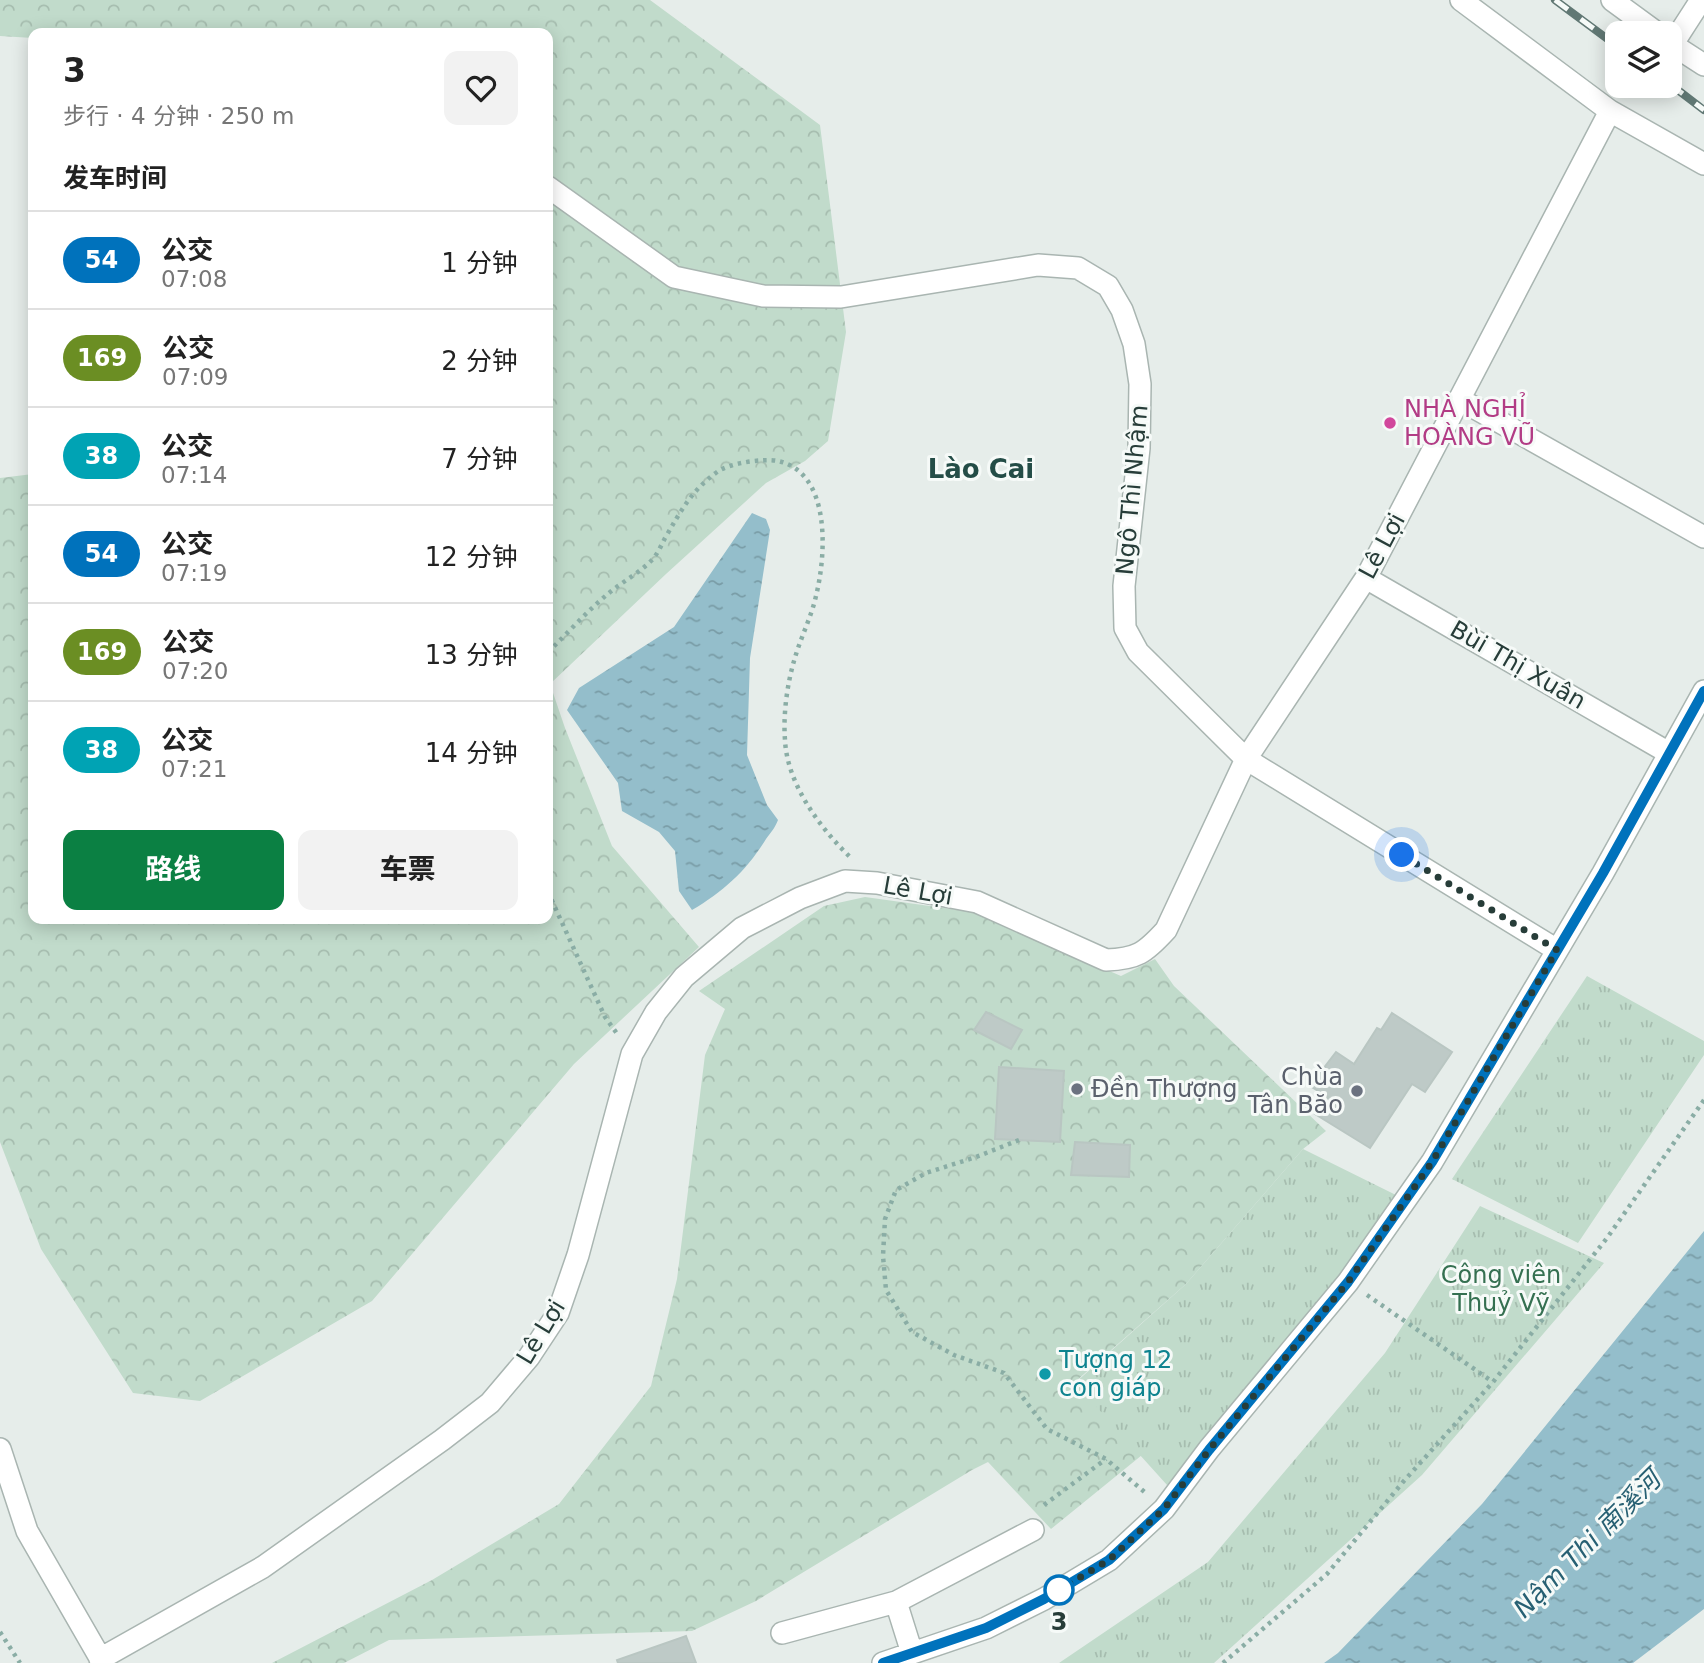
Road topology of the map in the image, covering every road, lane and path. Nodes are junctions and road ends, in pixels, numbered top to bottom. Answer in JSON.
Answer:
{"nodes":[{"id":1,"x":1461,"y":0,"type":"edge"},
{"id":2,"x":1612,"y":0,"type":"edge"},
{"id":3,"x":1701,"y":0,"type":"edge"},
{"id":4,"x":1640,"y":21,"type":"edge"},
{"id":5,"x":1682,"y":22,"type":"edge"},
{"id":6,"x":1682,"y":51,"type":"edge"},
{"id":7,"x":1704,"y":65,"type":"edge"},
{"id":8,"x":1610,"y":111,"type":"junction"},
{"id":9,"x":1704,"y":164,"type":"edge"},
{"id":10,"x":553,"y":191,"type":"edge"},
{"id":11,"x":1459,"y":399,"type":"junction"},
{"id":12,"x":1704,"y":537,"type":"edge"},
{"id":13,"x":1366,"y":578,"type":"junction"},
{"id":14,"x":553,"y":647,"type":"edge"},
{"id":15,"x":1704,"y":691,"type":"edge"},
{"id":16,"x":1669,"y":753,"type":"junction"},
{"id":17,"x":1246,"y":760,"type":"junction"},
{"id":18,"x":877,"y":883,"type":"junction"},
{"id":19,"x":553,"y":902,"type":"edge"},
{"id":20,"x":1557,"y":950,"type":"junction"},
{"id":21,"x":632,"y":1054,"type":"junction"},
{"id":22,"x":1704,"y":1100,"type":"edge"},
{"id":23,"x":1019,"y":1140,"type":"dead end"},
{"id":24,"x":1348,"y":1282,"type":"junction"},
{"id":25,"x":1493,"y":1382,"type":"junction"},
{"id":26,"x":0,"y":1449,"type":"edge"},
{"id":27,"x":1106,"y":1459,"type":"junction"},
{"id":28,"x":1044,"y":1505,"type":"dead end"},
{"id":29,"x":1164,"y":1509,"type":"junction"},
{"id":30,"x":1033,"y":1530,"type":"dead end"},
{"id":31,"x":896,"y":1602,"type":"junction"},
{"id":32,"x":0,"y":1632,"type":"edge"},
{"id":33,"x":782,"y":1633,"type":"dead end"},
{"id":34,"x":912,"y":1653,"type":"junction"},
{"id":35,"x":101,"y":1661,"type":"edge"},
{"id":36,"x":20,"y":1663,"type":"edge"},
{"id":37,"x":883,"y":1663,"type":"edge"},
{"id":38,"x":1223,"y":1663,"type":"edge"}],
"edges":[{"from":1,"to":8,"type":"street"},
{"from":2,"to":4,"type":"street"},
{"from":3,"to":5,"type":"street"},
{"from":6,"to":7,"type":"street"},
{"from":8,"to":9,"type":"street"},
{"from":8,"to":11,"type":"street","name":"Lê Lợi"},
{"from":10,"to":17,"type":"street","name":"Ngô Thì Nhậm"},
{"from":11,"to":12,"type":"street"},
{"from":11,"to":13,"type":"street","name":"Lê Lợi"},
{"from":13,"to":16,"type":"street","name":"Bùi Thị Xuân"},
{"from":13,"to":17,"type":"street","name":"Lê Lợi"},
{"from":14,"to":18,"type":"path"},
{"from":15,"to":16,"type":"street"},
{"from":16,"to":20,"type":"street"},
{"from":17,"to":18,"type":"street","name":"Lê Lợi"},
{"from":17,"to":20,"type":"street","name":"Ngô Thì Nhậm"},
{"from":18,"to":21,"type":"street","name":"Lê Lợi"},
{"from":19,"to":21,"type":"path"},
{"from":20,"to":24,"type":"street"},
{"from":21,"to":35,"type":"street","name":"Lê Lợi"},
{"from":22,"to":25,"type":"path"},
{"from":23,"to":27,"type":"path"},
{"from":24,"to":25,"type":"path"},
{"from":24,"to":29,"type":"street"},
{"from":25,"to":38,"type":"path"},
{"from":26,"to":35,"type":"street"},
{"from":27,"to":28,"type":"path"},
{"from":27,"to":29,"type":"path"},
{"from":29,"to":34,"type":"street"},
{"from":30,"to":31,"type":"street"},
{"from":31,"to":33,"type":"street"},
{"from":31,"to":34,"type":"street"},
{"from":32,"to":36,"type":"path"},
{"from":34,"to":37,"type":"street"}]}
